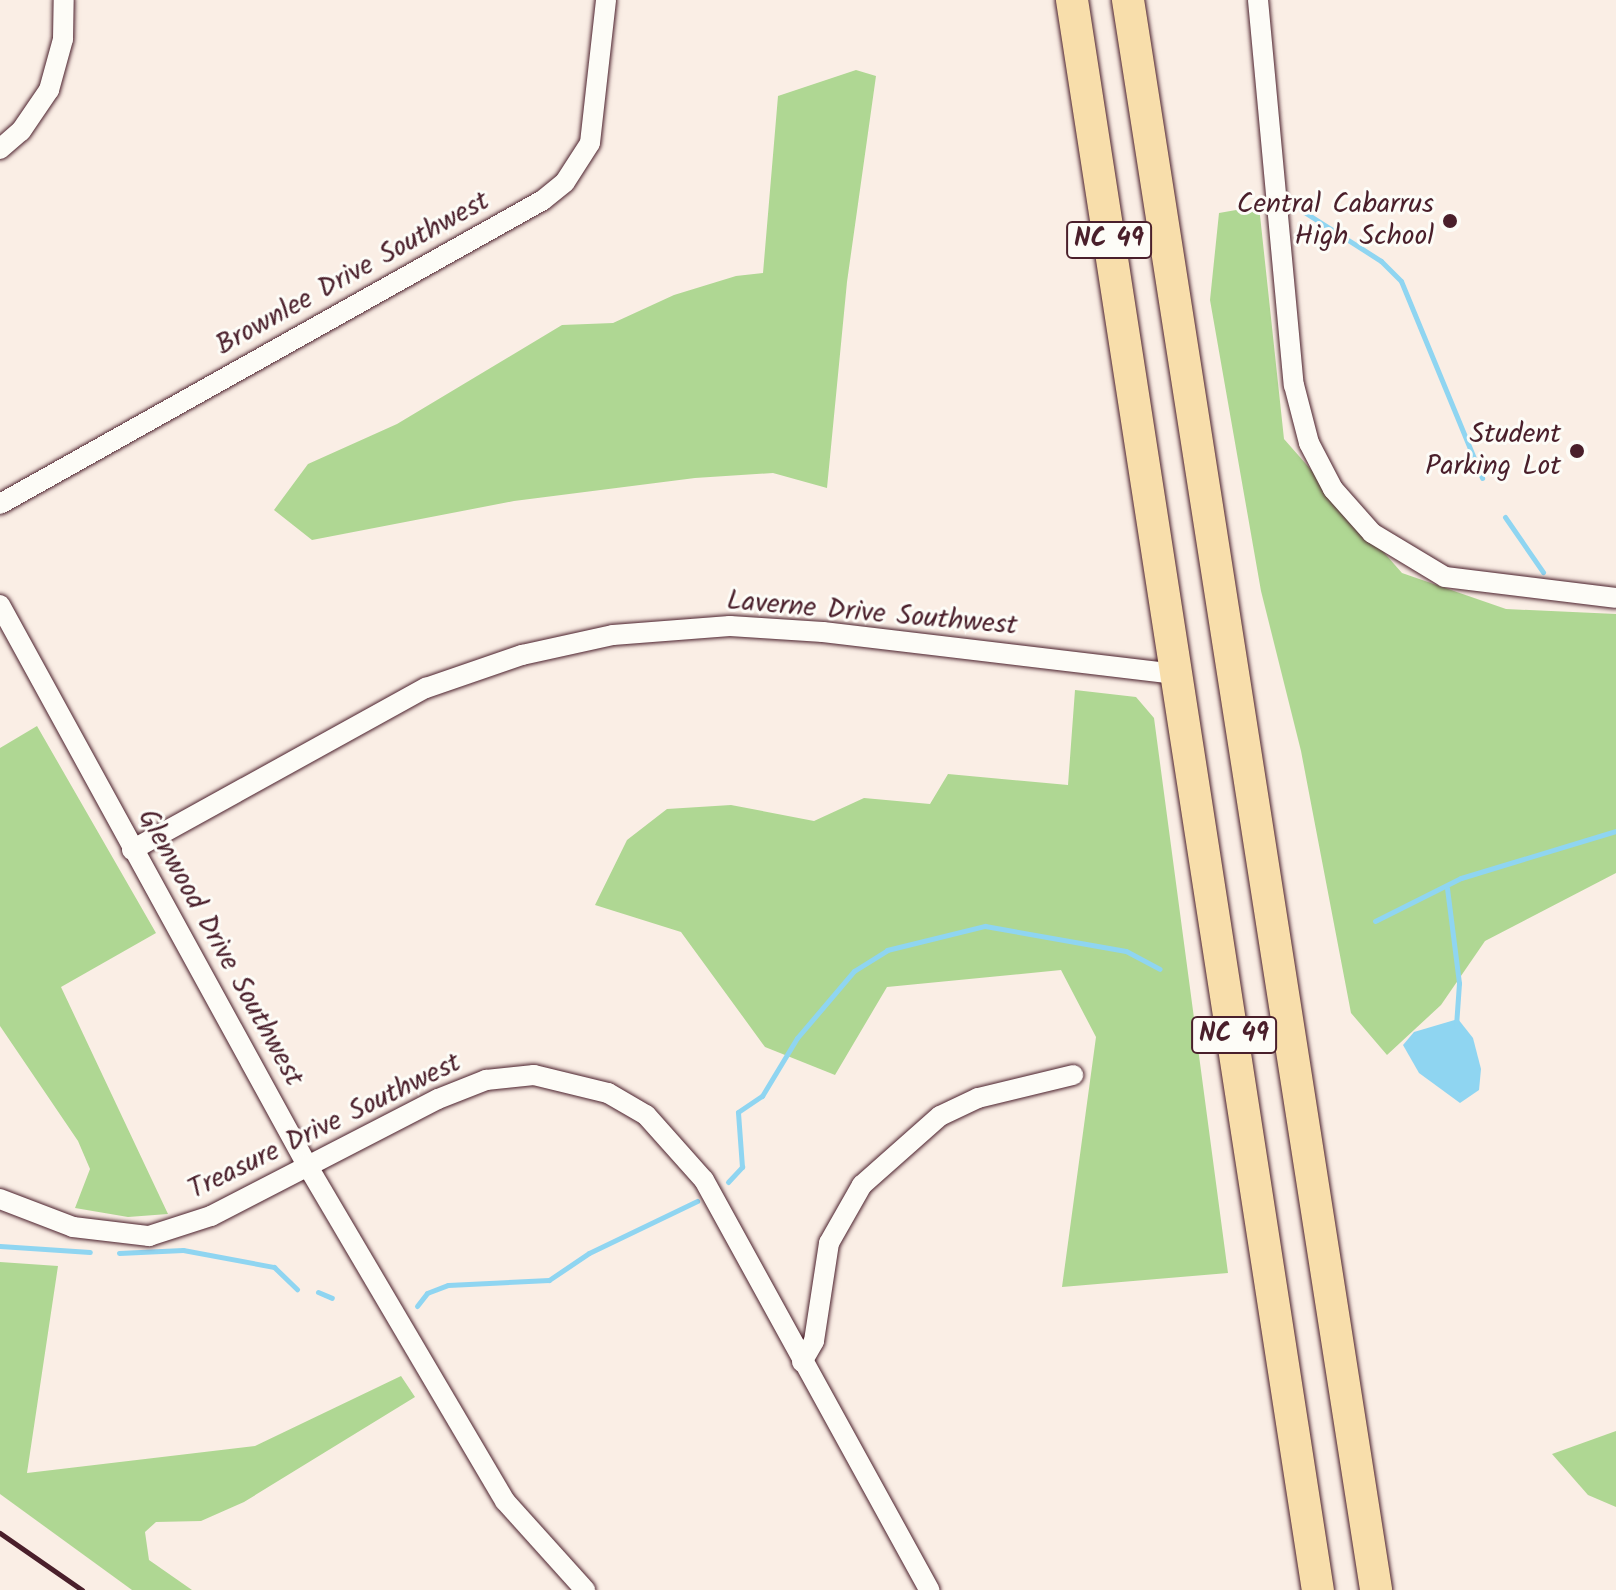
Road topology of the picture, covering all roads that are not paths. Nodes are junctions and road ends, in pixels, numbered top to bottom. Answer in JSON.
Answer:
{"nodes":[{"id":1,"x":64,"y":0,"type":"edge"},
{"id":2,"x":606,"y":0,"type":"edge"},
{"id":3,"x":1072,"y":0,"type":"edge"},
{"id":4,"x":1128,"y":0,"type":"edge"},
{"id":5,"x":1258,"y":0,"type":"edge"},
{"id":6,"x":0,"y":149,"type":"edge"},
{"id":7,"x":0,"y":504,"type":"edge"},
{"id":8,"x":1616,"y":598,"type":"edge"},
{"id":9,"x":0,"y":605,"type":"edge"},
{"id":10,"x":1176,"y":674,"type":"junction"},
{"id":11,"x":132,"y":850,"type":"junction"},
{"id":12,"x":1073,"y":1075,"type":"dead end"},
{"id":13,"x":307,"y":1165,"type":"junction"},
{"id":14,"x":0,"y":1199,"type":"edge"},
{"id":15,"x":802,"y":1362,"type":"junction"},
{"id":16,"x":585,"y":1590,"type":"edge"},
{"id":17,"x":929,"y":1590,"type":"edge"},
{"id":18,"x":1318,"y":1590,"type":"edge"},
{"id":19,"x":1376,"y":1590,"type":"edge"}],
"edges":[{"from":1,"to":6,"type":"street"},
{"from":2,"to":7,"type":"street","name":"Brownlee Drive Southwest"},
{"from":3,"to":10,"type":"highway","name":"NC 49","number":"NC 49"},
{"from":4,"to":19,"type":"highway","number":"NC 49"},
{"from":5,"to":8,"type":"street"},
{"from":9,"to":11,"type":"street","name":"Glenwood Drive Southwest"},
{"from":10,"to":11,"type":"street","name":"Laverne Drive Southwest"},
{"from":10,"to":18,"type":"highway","name":"NC 49","number":"NC 49"},
{"from":11,"to":13,"type":"street","name":"Glenwood Drive Southwest"},
{"from":12,"to":15,"type":"street"},
{"from":13,"to":14,"type":"street","name":"Treasure Drive Southwest"},
{"from":13,"to":15,"type":"street","name":"Treasure Drive Southwest"},
{"from":13,"to":16,"type":"street","name":"Glenwood Drive Southwest"},
{"from":15,"to":17,"type":"street","name":"Treasure Drive Southwest"}]}
